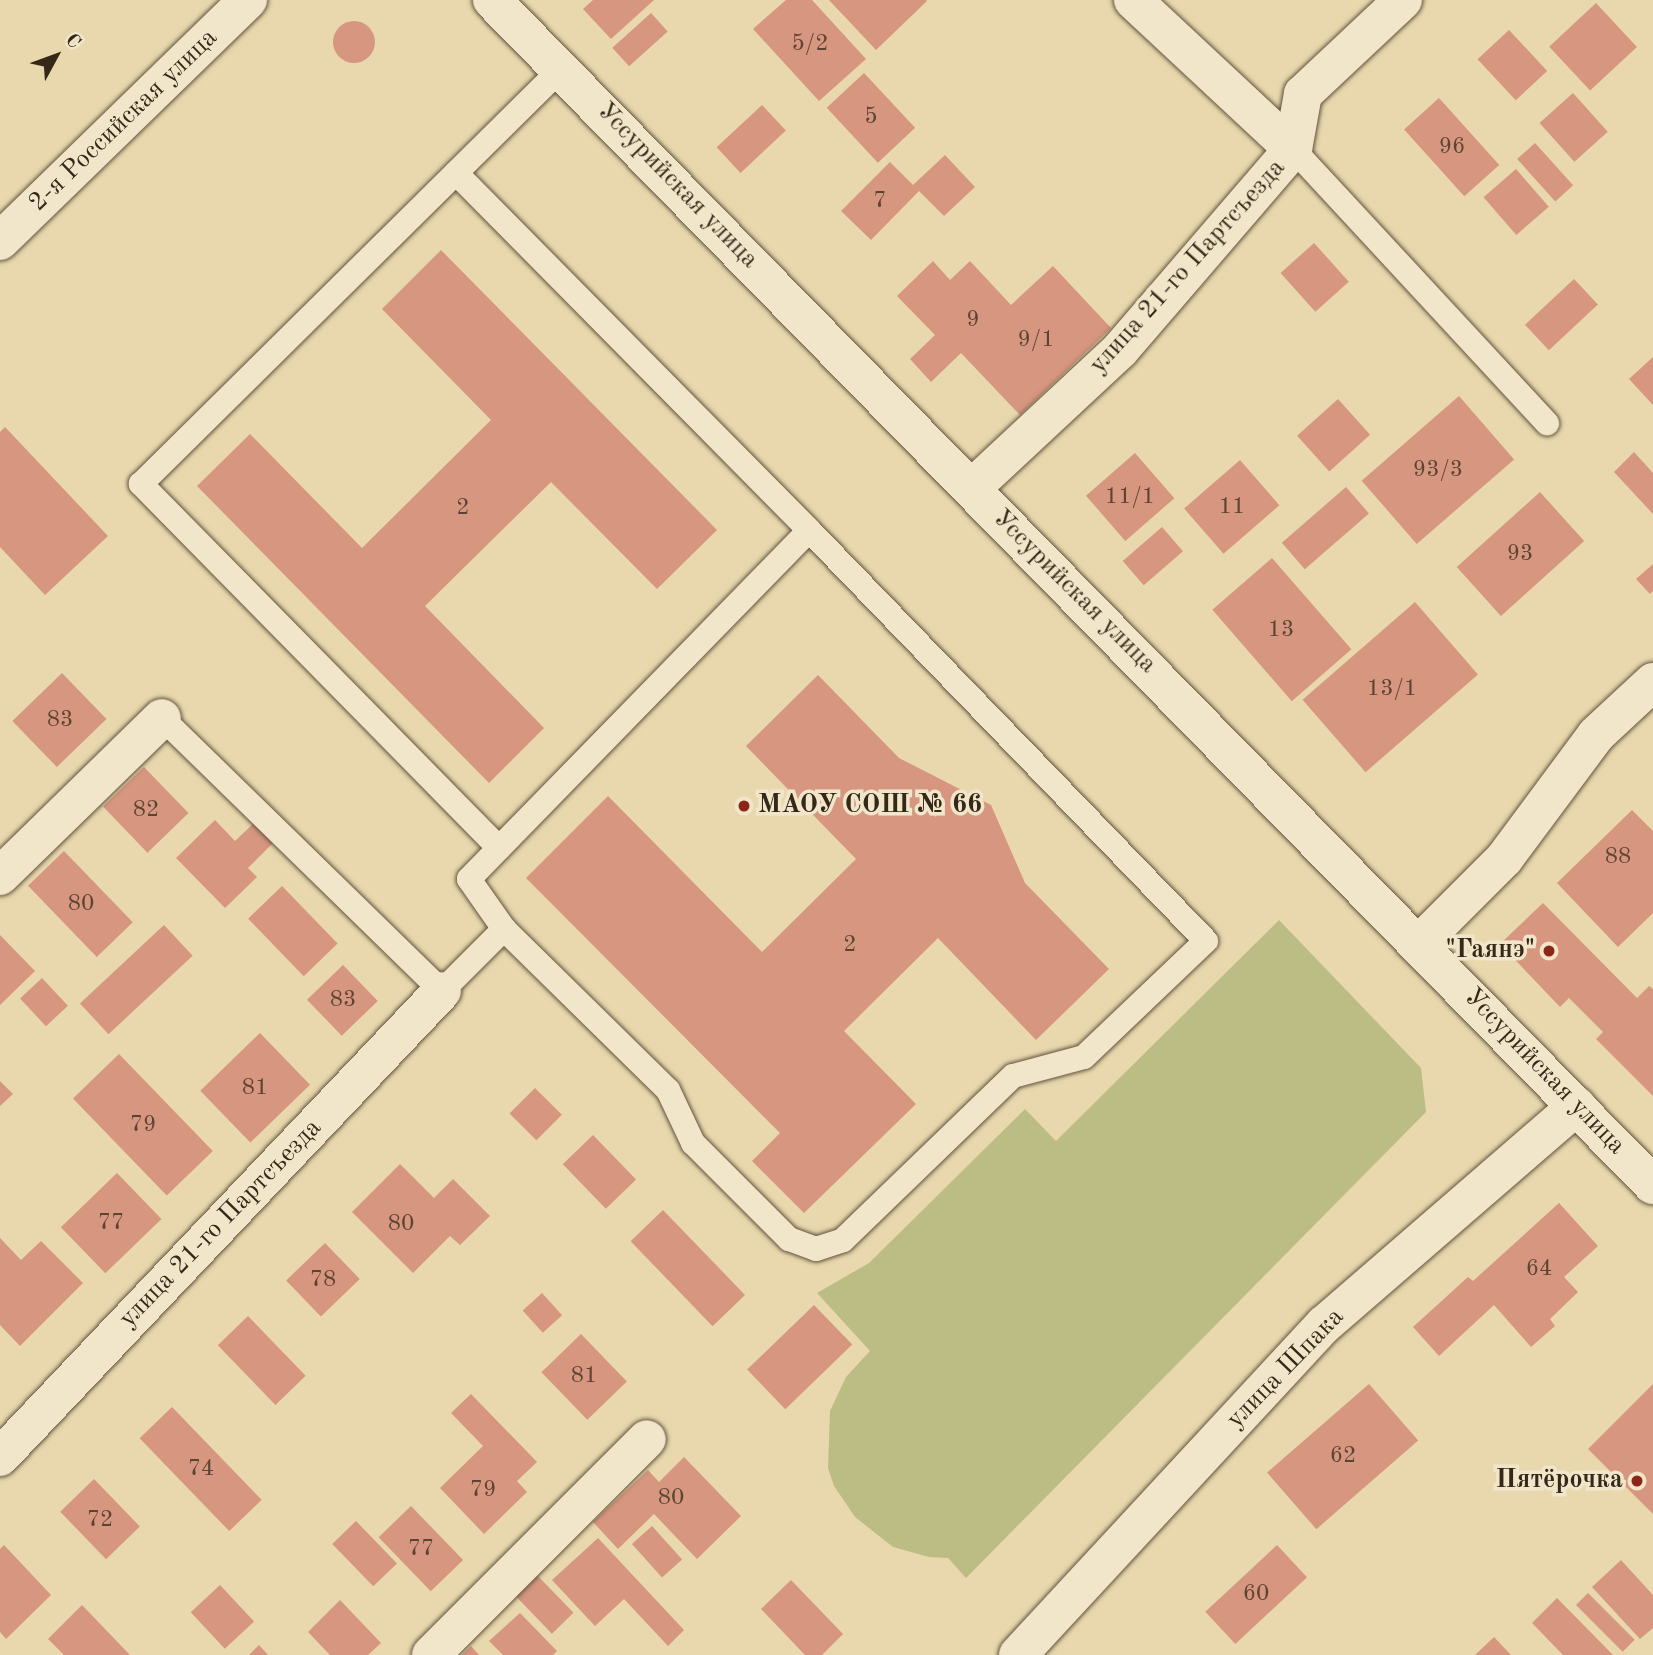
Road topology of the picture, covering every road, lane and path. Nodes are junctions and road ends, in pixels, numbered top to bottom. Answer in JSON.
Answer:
{"nodes":[{"id":1,"x":248,"y":0,"type":"edge"},
{"id":2,"x":492,"y":0,"type":"edge"},
{"id":3,"x":1133,"y":0,"type":"edge"},
{"id":4,"x":1403,"y":0,"type":"edge"},
{"id":5,"x":562,"y":68,"type":"junction"},
{"id":6,"x":1293,"y":149,"type":"junction"},
{"id":7,"x":456,"y":173,"type":"junction"},
{"id":8,"x":0,"y":241,"type":"edge"},
{"id":9,"x":1546,"y":424,"type":"dead end"},
{"id":10,"x":972,"y":488,"type":"junction"},
{"id":11,"x":809,"y":530,"type":"junction"},
{"id":12,"x":1653,"y":682,"type":"edge"},
{"id":13,"x":162,"y":718,"type":"joint"},
{"id":14,"x":499,"y":848,"type":"junction"},
{"id":15,"x":0,"y":876,"type":"edge"},
{"id":16,"x":504,"y":929,"type":"junction"},
{"id":17,"x":1420,"y":943,"type":"junction"},
{"id":18,"x":442,"y":991,"type":"junction"},
{"id":19,"x":1577,"y":1106,"type":"junction"},
{"id":20,"x":1653,"y":1185,"type":"edge"},
{"id":21,"x":647,"y":1439,"type":"dead end"},
{"id":22,"x":0,"y":1457,"type":"edge"},
{"id":23,"x":431,"y":1655,"type":"edge"},
{"id":24,"x":1018,"y":1655,"type":"edge"}],
"edges":[{"from":1,"to":8,"type":"street","name":"2-я Российская улица"},
{"from":2,"to":5,"type":"street","name":"Уссурийская улица"},
{"from":3,"to":6,"type":"street"},
{"from":4,"to":6,"type":"street","name":"улица 21-го Партсъезда"},
{"from":5,"to":7,"type":"lane"},
{"from":5,"to":10,"type":"street","name":"Уссурийская улица"},
{"from":6,"to":9,"type":"lane"},
{"from":6,"to":10,"type":"street","name":"улица 21-го Партсъезда"},
{"from":7,"to":11,"type":"lane"},
{"from":7,"to":14,"type":"lane"},
{"from":10,"to":17,"type":"street","name":"Уссурийская улица"},
{"from":11,"to":14,"type":"lane"},
{"from":11,"to":16,"type":"lane"},
{"from":12,"to":17,"type":"street"},
{"from":13,"to":15,"type":"street"},
{"from":13,"to":18,"type":"lane"},
{"from":14,"to":16,"type":"lane"},
{"from":16,"to":18,"type":"lane"},
{"from":17,"to":19,"type":"street","name":"Уссурийская улица"},
{"from":18,"to":22,"type":"street","name":"улица 21-го Партсъезда"},
{"from":19,"to":20,"type":"street","name":"Уссурийская улица"},
{"from":19,"to":24,"type":"street","name":"улица Шпака"},
{"from":21,"to":23,"type":"street"}]}
